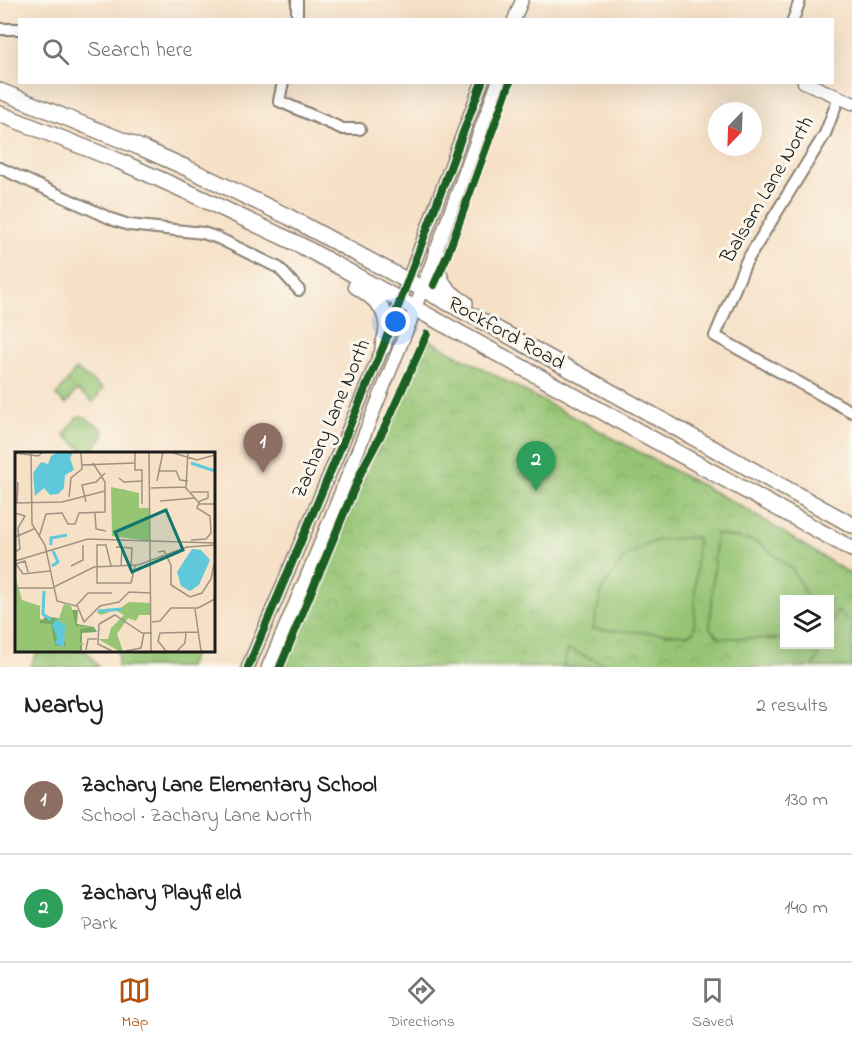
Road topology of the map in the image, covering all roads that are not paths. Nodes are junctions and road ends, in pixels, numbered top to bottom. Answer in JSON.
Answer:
{"nodes":[{"id":1,"x":297,"y":0,"type":"edge"},
{"id":2,"x":522,"y":0,"type":"edge"},
{"id":3,"x":800,"y":0,"type":"edge"},
{"id":4,"x":297,"y":18,"type":"edge"},
{"id":5,"x":515,"y":18,"type":"edge"},
{"id":6,"x":794,"y":18,"type":"edge"},
{"id":7,"x":0,"y":29,"type":"edge"},
{"id":8,"x":18,"y":29,"type":"edge"},
{"id":9,"x":283,"y":84,"type":"edge"},
{"id":10,"x":481,"y":84,"type":"edge"},
{"id":11,"x":497,"y":84,"type":"edge"},
{"id":12,"x":809,"y":84,"type":"edge"},
{"id":13,"x":0,"y":91,"type":"edge"},
{"id":14,"x":840,"y":97,"type":"junction"},
{"id":15,"x":852,"y":103,"type":"edge"},
{"id":16,"x":0,"y":114,"type":"edge"},
{"id":17,"x":464,"y":127,"type":"junction"},
{"id":18,"x":360,"y":129,"type":"dead end"},
{"id":19,"x":480,"y":133,"type":"junction"},
{"id":20,"x":0,"y":168,"type":"edge"},
{"id":21,"x":300,"y":245,"type":"junction"},
{"id":22,"x":436,"y":252,"type":"junction"},
{"id":23,"x":407,"y":280,"type":"junction"},
{"id":24,"x":423,"y":289,"type":"junction"},
{"id":25,"x":299,"y":290,"type":"dead end"},
{"id":26,"x":400,"y":300,"type":"junction"},
{"id":27,"x":416,"y":309,"type":"junction"},
{"id":28,"x":383,"y":347,"type":"junction"},
{"id":29,"x":569,"y":370,"type":"junction"},
{"id":30,"x":852,"y":410,"type":"edge"},
{"id":31,"x":852,"y":525,"type":"edge"},
{"id":32,"x":852,"y":549,"type":"edge"},
{"id":33,"x":248,"y":667,"type":"edge"},
{"id":34,"x":268,"y":667,"type":"edge"}],
"edges":[{"from":1,"to":4,"type":"street"},
{"from":2,"to":5,"type":"street"},
{"from":3,"to":6,"type":"street"},
{"from":7,"to":8,"type":"street"},
{"from":9,"to":18,"type":"street"},
{"from":10,"to":17,"type":"street","name":"Zachary Lane North"},
{"from":11,"to":19,"type":"street","name":"Zachary Lane North"},
{"from":12,"to":14,"type":"street"},
{"from":13,"to":23,"type":"main road","name":"Rockford Road"},
{"from":14,"to":15,"type":"street"},
{"from":14,"to":30,"type":"street","name":"Balsam Lane North"},
{"from":16,"to":21,"type":"main road","name":"Rockford Road"},
{"from":17,"to":19,"type":"street"},
{"from":17,"to":23,"type":"street","name":"Zachary Lane North"},
{"from":19,"to":22,"type":"street","name":"Zachary Lane North"},
{"from":20,"to":25,"type":"street"},
{"from":21,"to":26,"type":"main road","name":"Rockford Road"},
{"from":21,"to":28,"type":"main road"},
{"from":22,"to":24,"type":"street","name":"Zachary Lane North"},
{"from":22,"to":29,"type":"main road"},
{"from":23,"to":24,"type":"main road","name":"Rockford Road"},
{"from":23,"to":26,"type":"street","name":"Zachary Lane North"},
{"from":24,"to":27,"type":"street","name":"Zachary Lane North"},
{"from":24,"to":29,"type":"main road","name":"Rockford Road"},
{"from":26,"to":27,"type":"main road","name":"Rockford Road"},
{"from":26,"to":28,"type":"street","name":"Zachary Lane North"},
{"from":27,"to":32,"type":"main road","name":"Rockford Road"},
{"from":27,"to":34,"type":"street","name":"Zachary Lane North"},
{"from":28,"to":33,"type":"street","name":"Zachary Lane North"},
{"from":29,"to":31,"type":"main road","name":"Rockford Road"}]}
